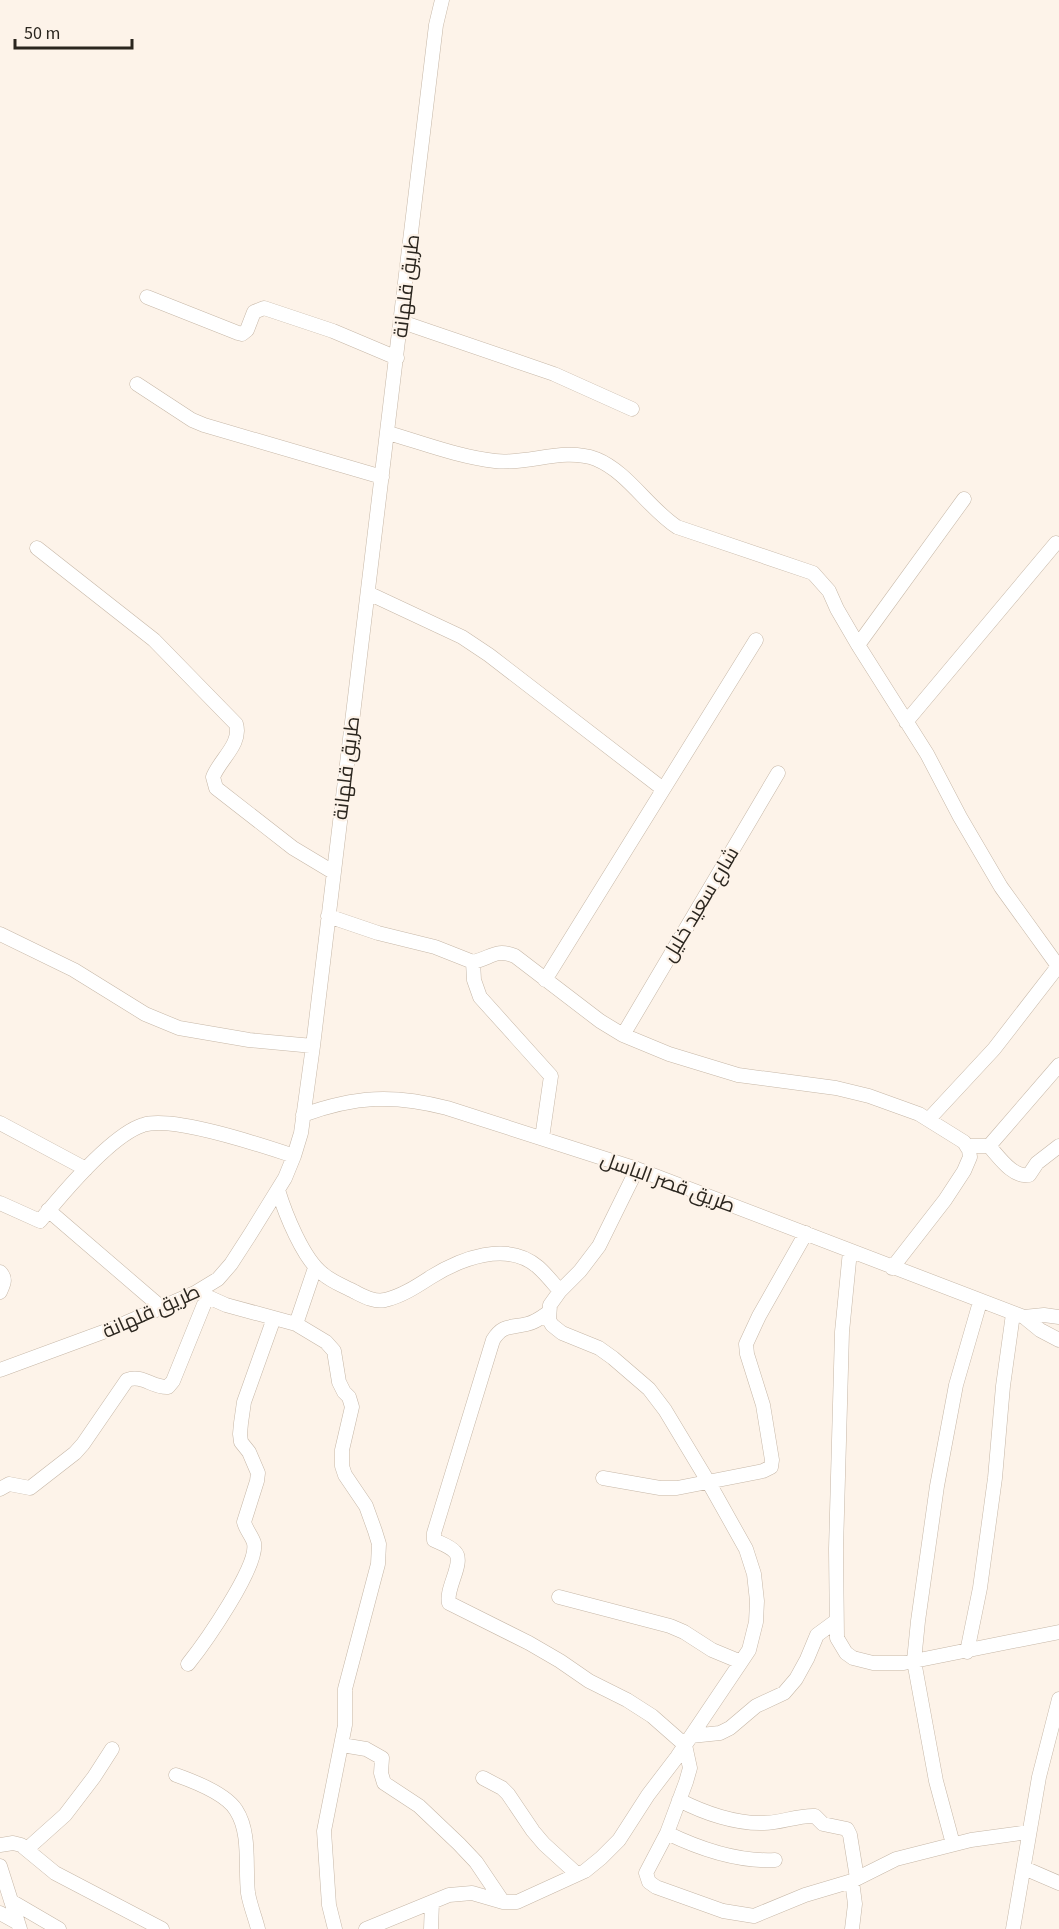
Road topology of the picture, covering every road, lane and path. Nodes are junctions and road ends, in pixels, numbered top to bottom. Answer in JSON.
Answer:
{"nodes":[{"id":1,"x":442,"y":0,"type":"edge"},
{"id":2,"x":147,"y":297,"type":"dead end"},
{"id":3,"x":402,"y":322,"type":"junction"},
{"id":4,"x":397,"y":358,"type":"junction"},
{"id":5,"x":137,"y":384,"type":"dead end"},
{"id":6,"x":632,"y":410,"type":"dead end"},
{"id":7,"x":388,"y":433,"type":"junction"},
{"id":8,"x":382,"y":477,"type":"junction"},
{"id":9,"x":964,"y":499,"type":"dead end"},
{"id":10,"x":1056,"y":543,"type":"dead end"},
{"id":11,"x":37,"y":548,"type":"dead end"},
{"id":12,"x":368,"y":593,"type":"junction"},
{"id":13,"x":756,"y":640,"type":"dead end"},
{"id":14,"x":858,"y":645,"type":"junction"},
{"id":15,"x":906,"y":722,"type":"junction"},
{"id":16,"x":778,"y":773,"type":"dead end"},
{"id":17,"x":663,"y":789,"type":"junction"},
{"id":18,"x":333,"y":872,"type":"junction"},
{"id":19,"x":328,"y":916,"type":"junction"},
{"id":20,"x":0,"y":934,"type":"edge"},
{"id":21,"x":473,"y":962,"type":"junction"},
{"id":22,"x":1059,"y":966,"type":"edge"},
{"id":23,"x":545,"y":980,"type":"junction"},
{"id":24,"x":622,"y":1035,"type":"junction"},
{"id":25,"x":313,"y":1046,"type":"junction"},
{"id":26,"x":1059,"y":1065,"type":"edge"},
{"id":27,"x":303,"y":1115,"type":"junction"},
{"id":28,"x":929,"y":1119,"type":"junction"},
{"id":29,"x":0,"y":1123,"type":"edge"},
{"id":30,"x":542,"y":1138,"type":"junction"},
{"id":31,"x":968,"y":1146,"type":"junction"},
{"id":32,"x":989,"y":1146,"type":"junction"},
{"id":33,"x":1059,"y":1146,"type":"edge"},
{"id":34,"x":294,"y":1156,"type":"junction"},
{"id":35,"x":86,"y":1169,"type":"junction"},
{"id":36,"x":637,"y":1169,"type":"junction"},
{"id":37,"x":278,"y":1190,"type":"junction"},
{"id":38,"x":0,"y":1203,"type":"edge"},
{"id":39,"x":48,"y":1210,"type":"junction"},
{"id":40,"x":806,"y":1233,"type":"junction"},
{"id":41,"x":850,"y":1251,"type":"junction"},
{"id":42,"x":315,"y":1268,"type":"junction"},
{"id":43,"x":892,"y":1268,"type":"junction"},
{"id":44,"x":0,"y":1272,"type":"edge"},
{"id":45,"x":560,"y":1291,"type":"junction"},
{"id":46,"x":0,"y":1293,"type":"edge"},
{"id":47,"x":202,"y":1294,"type":"junction"},
{"id":48,"x":980,"y":1302,"type":"junction"},
{"id":49,"x":162,"y":1308,"type":"junction"},
{"id":50,"x":549,"y":1312,"type":"junction"},
{"id":51,"x":1018,"y":1316,"type":"junction"},
{"id":52,"x":1059,"y":1317,"type":"edge"},
{"id":53,"x":274,"y":1318,"type":"junction"},
{"id":54,"x":296,"y":1324,"type":"junction"},
{"id":55,"x":1059,"y":1340,"type":"edge"},
{"id":56,"x":0,"y":1370,"type":"edge"},
{"id":57,"x":603,"y":1478,"type":"dead end"},
{"id":58,"x":709,"y":1483,"type":"junction"},
{"id":59,"x":0,"y":1488,"type":"edge"},
{"id":60,"x":559,"y":1598,"type":"dead end"},
{"id":61,"x":836,"y":1621,"type":"junction"},
{"id":62,"x":1059,"y":1632,"type":"edge"},
{"id":63,"x":967,"y":1652,"type":"junction"},
{"id":64,"x":914,"y":1661,"type":"junction"},
{"id":65,"x":741,"y":1662,"type":"junction"},
{"id":66,"x":188,"y":1664,"type":"dead end"},
{"id":67,"x":1059,"y":1699,"type":"edge"},
{"id":68,"x":688,"y":1740,"type":"junction"},
{"id":69,"x":342,"y":1744,"type":"junction"},
{"id":70,"x":112,"y":1749,"type":"dead end"},
{"id":71,"x":176,"y":1775,"type":"dead end"},
{"id":72,"x":483,"y":1778,"type":"dead end"},
{"id":73,"x":679,"y":1800,"type":"junction"},
{"id":74,"x":1029,"y":1832,"type":"junction"},
{"id":75,"x":667,"y":1833,"type":"junction"},
{"id":76,"x":953,"y":1844,"type":"junction"},
{"id":77,"x":0,"y":1845,"type":"edge"},
{"id":78,"x":27,"y":1849,"type":"junction"},
{"id":79,"x":775,"y":1860,"type":"dead end"},
{"id":80,"x":0,"y":1866,"type":"edge"},
{"id":81,"x":1024,"y":1868,"type":"junction"},
{"id":82,"x":577,"y":1874,"type":"junction"},
{"id":83,"x":855,"y":1880,"type":"junction"},
{"id":84,"x":1059,"y":1883,"type":"edge"},
{"id":85,"x":11,"y":1901,"type":"junction"},
{"id":86,"x":432,"y":1902,"type":"junction"},
{"id":87,"x":503,"y":1902,"type":"junction"},
{"id":88,"x":0,"y":1913,"type":"edge"},
{"id":89,"x":753,"y":1922,"type":"edge"},
{"id":90,"x":19,"y":1926,"type":"edge"},
{"id":91,"x":59,"y":1929,"type":"edge"},
{"id":92,"x":162,"y":1929,"type":"edge"},
{"id":93,"x":258,"y":1929,"type":"edge"},
{"id":94,"x":335,"y":1929,"type":"edge"},
{"id":95,"x":366,"y":1929,"type":"edge"},
{"id":96,"x":431,"y":1929,"type":"edge"},
{"id":97,"x":852,"y":1929,"type":"edge"},
{"id":98,"x":1013,"y":1929,"type":"edge"}],
"edges":[{"from":1,"to":3,"type":"street","name":"طريق قلهانة"},
{"from":2,"to":4,"type":"street"},
{"from":3,"to":4,"type":"street","name":"طريق قلهانة"},
{"from":3,"to":6,"type":"street"},
{"from":4,"to":7,"type":"street","name":"طريق قلهانة"},
{"from":5,"to":8,"type":"street"},
{"from":7,"to":8,"type":"street","name":"طريق قلهانة"},
{"from":7,"to":14,"type":"street"},
{"from":8,"to":12,"type":"street","name":"طريق قلهانة"},
{"from":9,"to":14,"type":"street"},
{"from":10,"to":15,"type":"street"},
{"from":11,"to":18,"type":"street"},
{"from":12,"to":17,"type":"street"},
{"from":12,"to":18,"type":"street","name":"طريق قلهانة"},
{"from":13,"to":17,"type":"street"},
{"from":14,"to":15,"type":"street"},
{"from":15,"to":22,"type":"street"},
{"from":16,"to":24,"type":"street","name":"شارع سعيد خليل"},
{"from":17,"to":23,"type":"street"},
{"from":18,"to":19,"type":"street","name":"طريق قلهانة"},
{"from":19,"to":21,"type":"street"},
{"from":19,"to":25,"type":"street","name":"طريق قلهانة"},
{"from":20,"to":25,"type":"street"},
{"from":21,"to":23,"type":"street"},
{"from":21,"to":30,"type":"street"},
{"from":22,"to":28,"type":"street"},
{"from":23,"to":24,"type":"street"},
{"from":24,"to":28,"type":"street"},
{"from":25,"to":27,"type":"street","name":"طريق قلهانة"},
{"from":26,"to":32,"type":"street"},
{"from":27,"to":30,"type":"street","name":"طريق قصر الباسل"},
{"from":27,"to":34,"type":"street","name":"طريق قلهانة"},
{"from":28,"to":31,"type":"street"},
{"from":29,"to":35,"type":"street"},
{"from":30,"to":36,"type":"street","name":"طريق قصر الباسل"},
{"from":31,"to":32,"type":"street"},
{"from":31,"to":43,"type":"street"},
{"from":32,"to":33,"type":"street"},
{"from":34,"to":35,"type":"street"},
{"from":34,"to":37,"type":"street","name":"طريق قلهانة"},
{"from":35,"to":39,"type":"street"},
{"from":36,"to":40,"type":"street","name":"طريق قصر الباسل"},
{"from":36,"to":45,"type":"street"},
{"from":37,"to":42,"type":"street"},
{"from":37,"to":47,"type":"street","name":"طريق قلهانة"},
{"from":38,"to":39,"type":"street"},
{"from":39,"to":49,"type":"street"},
{"from":40,"to":41,"type":"street","name":"طريق قصر الباسل"},
{"from":40,"to":58,"type":"street"},
{"from":41,"to":43,"type":"street","name":"طريق قصر الباسل"},
{"from":41,"to":61,"type":"street"},
{"from":42,"to":45,"type":"street"},
{"from":42,"to":54,"type":"street"},
{"from":43,"to":48,"type":"street","name":"طريق قصر الباسل"},
{"from":44,"to":46,"type":"street"},
{"from":45,"to":50,"type":"street"},
{"from":47,"to":49,"type":"street","name":"طريق قلهانة"},
{"from":47,"to":53,"type":"street"},
{"from":47,"to":59,"type":"street"},
{"from":48,"to":51,"type":"street","name":"طريق قصر الباسل"},
{"from":48,"to":64,"type":"street"},
{"from":49,"to":56,"type":"street","name":"طريق قلهانة"},
{"from":50,"to":58,"type":"street"},
{"from":50,"to":68,"type":"street"},
{"from":51,"to":52,"type":"street","name":"طريق قصر الباسل"},
{"from":51,"to":55,"type":"street","name":"طريق قصر الباسل"},
{"from":51,"to":63,"type":"street"},
{"from":53,"to":54,"type":"street"},
{"from":53,"to":66,"type":"street"},
{"from":54,"to":69,"type":"street"},
{"from":57,"to":58,"type":"street"},
{"from":58,"to":65,"type":"street"},
{"from":60,"to":65,"type":"street"},
{"from":61,"to":64,"type":"street"},
{"from":61,"to":68,"type":"street"},
{"from":62,"to":63,"type":"street"},
{"from":63,"to":64,"type":"street"},
{"from":64,"to":76,"type":"street"},
{"from":65,"to":68,"type":"street"},
{"from":67,"to":74,"type":"street"},
{"from":68,"to":73,"type":"street"},
{"from":68,"to":82,"type":"street"},
{"from":69,"to":87,"type":"street"},
{"from":69,"to":94,"type":"street"},
{"from":70,"to":78,"type":"street"},
{"from":71,"to":93,"type":"street"},
{"from":72,"to":82,"type":"street"},
{"from":73,"to":75,"type":"street"},
{"from":73,"to":83,"type":"street"},
{"from":74,"to":76,"type":"street"},
{"from":74,"to":81,"type":"street"},
{"from":75,"to":79,"type":"street"},
{"from":75,"to":89,"type":"street"},
{"from":76,"to":83,"type":"street"},
{"from":77,"to":78,"type":"street"},
{"from":78,"to":92,"type":"street"},
{"from":80,"to":85,"type":"street"},
{"from":81,"to":84,"type":"street"},
{"from":81,"to":98,"type":"street"},
{"from":82,"to":87,"type":"street"},
{"from":83,"to":89,"type":"street"},
{"from":83,"to":97,"type":"street"},
{"from":85,"to":90,"type":"street"},
{"from":85,"to":91,"type":"street"},
{"from":86,"to":87,"type":"street"},
{"from":86,"to":95,"type":"street"},
{"from":86,"to":96,"type":"street"},
{"from":88,"to":90,"type":"street"}]}
